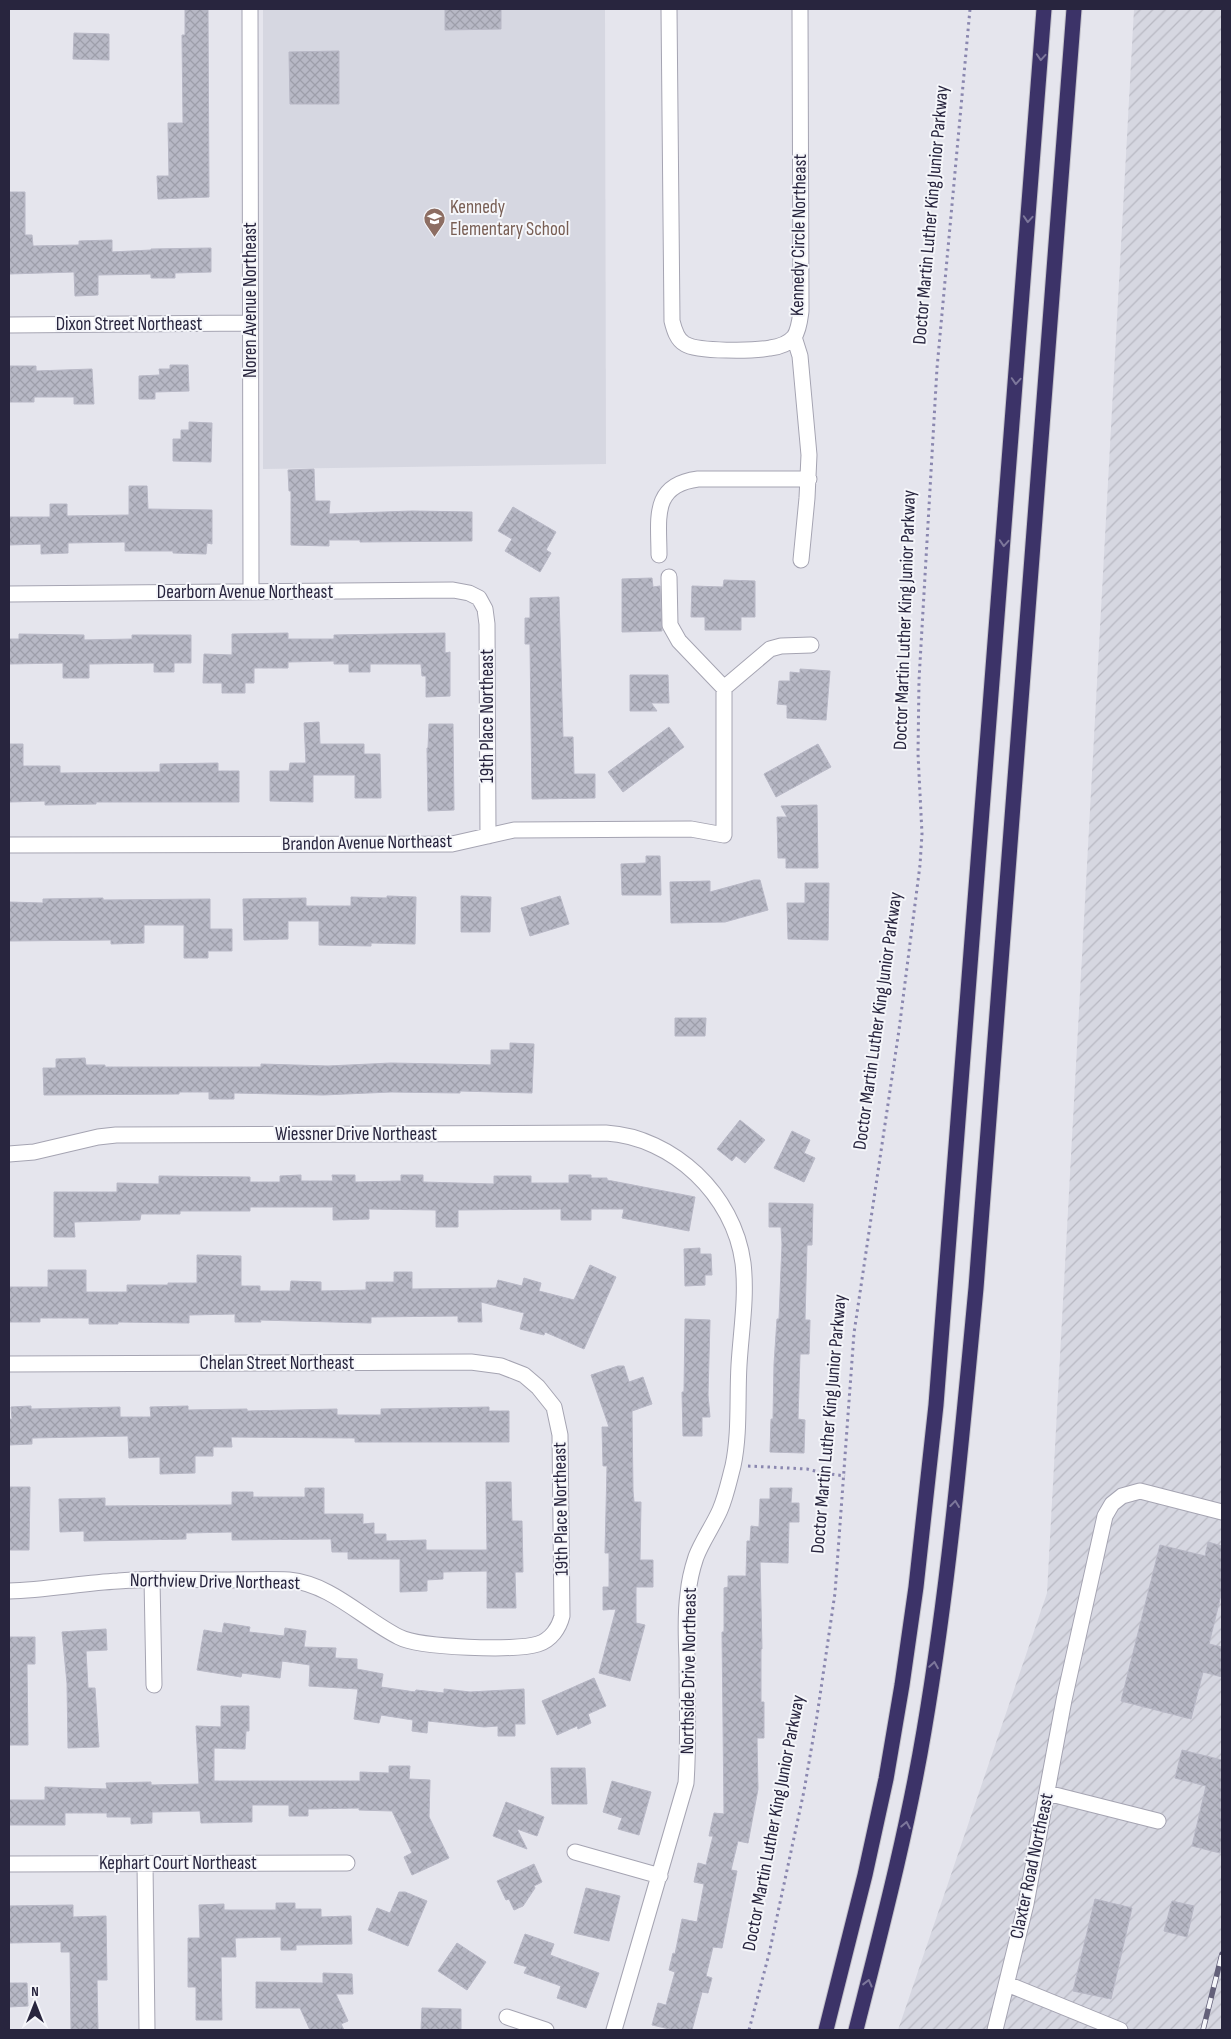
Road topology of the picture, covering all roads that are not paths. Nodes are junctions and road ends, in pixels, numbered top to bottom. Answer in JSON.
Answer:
{"nodes":[{"id":1,"x":250,"y":9,"type":"edge"},
{"id":2,"x":669,"y":9,"type":"edge"},
{"id":3,"x":800,"y":9,"type":"edge"},
{"id":4,"x":1044,"y":9,"type":"edge"},
{"id":5,"x":1074,"y":9,"type":"edge"},
{"id":6,"x":250,"y":323,"type":"junction"},
{"id":7,"x":9,"y":325,"type":"edge"},
{"id":8,"x":794,"y":337,"type":"junction"},
{"id":9,"x":809,"y":478,"type":"junction"},
{"id":10,"x":659,"y":555,"type":"dead end"},
{"id":11,"x":801,"y":560,"type":"dead end"},
{"id":12,"x":669,"y":577,"type":"dead end"},
{"id":13,"x":250,"y":592,"type":"junction"},
{"id":14,"x":9,"y":594,"type":"edge"},
{"id":15,"x":479,"y":598,"type":"joint"},
{"id":16,"x":811,"y":645,"type":"dead end"},
{"id":17,"x":724,"y":688,"type":"junction"},
{"id":18,"x":488,"y":836,"type":"junction"},
{"id":19,"x":9,"y":845,"type":"edge"},
{"id":20,"x":9,"y":1154,"type":"edge"},
{"id":21,"x":696,"y":1172,"type":"joint"},
{"id":22,"x":9,"y":1364,"type":"edge"},
{"id":23,"x":538,"y":1387,"type":"joint"},
{"id":24,"x":1222,"y":1512,"type":"edge"},
{"id":25,"x":152,"y":1579,"type":"junction"},
{"id":26,"x":9,"y":1591,"type":"edge"},
{"id":27,"x":552,"y":1635,"type":"joint"},
{"id":28,"x":154,"y":1684,"type":"dead end"},
{"id":29,"x":1047,"y":1793,"type":"junction"},
{"id":30,"x":1158,"y":1821,"type":"dead end"},
{"id":31,"x":576,"y":1852,"type":"dead end"},
{"id":32,"x":347,"y":1862,"type":"dead end"},
{"id":33,"x":145,"y":1863,"type":"junction"},
{"id":34,"x":9,"y":1864,"type":"edge"},
{"id":35,"x":660,"y":1876,"type":"junction"},
{"id":36,"x":1007,"y":1984,"type":"junction"},
{"id":37,"x":507,"y":2017,"type":"dead end"},
{"id":38,"x":147,"y":2030,"type":"edge"},
{"id":39,"x":546,"y":2030,"type":"edge"},
{"id":40,"x":614,"y":2030,"type":"edge"},
{"id":41,"x":826,"y":2030,"type":"edge"},
{"id":42,"x":856,"y":2030,"type":"edge"},
{"id":43,"x":995,"y":2030,"type":"edge"},
{"id":44,"x":1120,"y":2030,"type":"edge"}],
"edges":[{"from":1,"to":6,"type":"street","name":"Noren Avenue Northeast"},
{"from":2,"to":8,"type":"street","name":"Kennedy Circle Northeast"},
{"from":3,"to":8,"type":"street","name":"Kennedy Circle Northeast"},
{"from":4,"to":41,"type":"highway","one_way":true},
{"from":42,"to":5,"type":"highway","one_way":true},
{"from":6,"to":7,"type":"street","name":"Dixon Street Northeast"},
{"from":6,"to":13,"type":"street","name":"Noren Avenue Northeast"},
{"from":8,"to":9,"type":"street"},
{"from":9,"to":10,"type":"street"},
{"from":9,"to":11,"type":"street"},
{"from":12,"to":17,"type":"street"},
{"from":13,"to":14,"type":"street","name":"Dearborn Avenue Northeast"},
{"from":13,"to":15,"type":"street","name":"Dearborn Avenue Northeast"},
{"from":15,"to":18,"type":"street","name":"19th Place Northeast"},
{"from":16,"to":17,"type":"street"},
{"from":17,"to":18,"type":"street","name":"Brandon Avenue Northeast"},
{"from":18,"to":19,"type":"street","name":"Brandon Avenue Northeast"},
{"from":20,"to":21,"type":"street","name":"Wiessner Drive Northeast"},
{"from":21,"to":35,"type":"street","name":"Northside Drive Northeast"},
{"from":22,"to":23,"type":"street","name":"Chelan Street Northeast"},
{"from":23,"to":27,"type":"street","name":"19th Place Northeast"},
{"from":24,"to":29,"type":"street","name":"Claxter Road Northeast"},
{"from":25,"to":26,"type":"street","name":"Northview Drive Northeast"},
{"from":25,"to":27,"type":"street","name":"Northview Drive Northeast"},
{"from":25,"to":28,"type":"street"},
{"from":29,"to":30,"type":"street"},
{"from":29,"to":36,"type":"street","name":"Claxter Road Northeast"},
{"from":31,"to":35,"type":"street"},
{"from":32,"to":33,"type":"street","name":"Kephart Court Northeast"},
{"from":33,"to":34,"type":"street","name":"Kephart Court Northeast"},
{"from":33,"to":38,"type":"street"},
{"from":35,"to":40,"type":"street","name":"Northside Drive Northeast"},
{"from":36,"to":43,"type":"street","name":"Claxter Road Northeast"},
{"from":36,"to":44,"type":"street"},
{"from":37,"to":39,"type":"street"}]}
